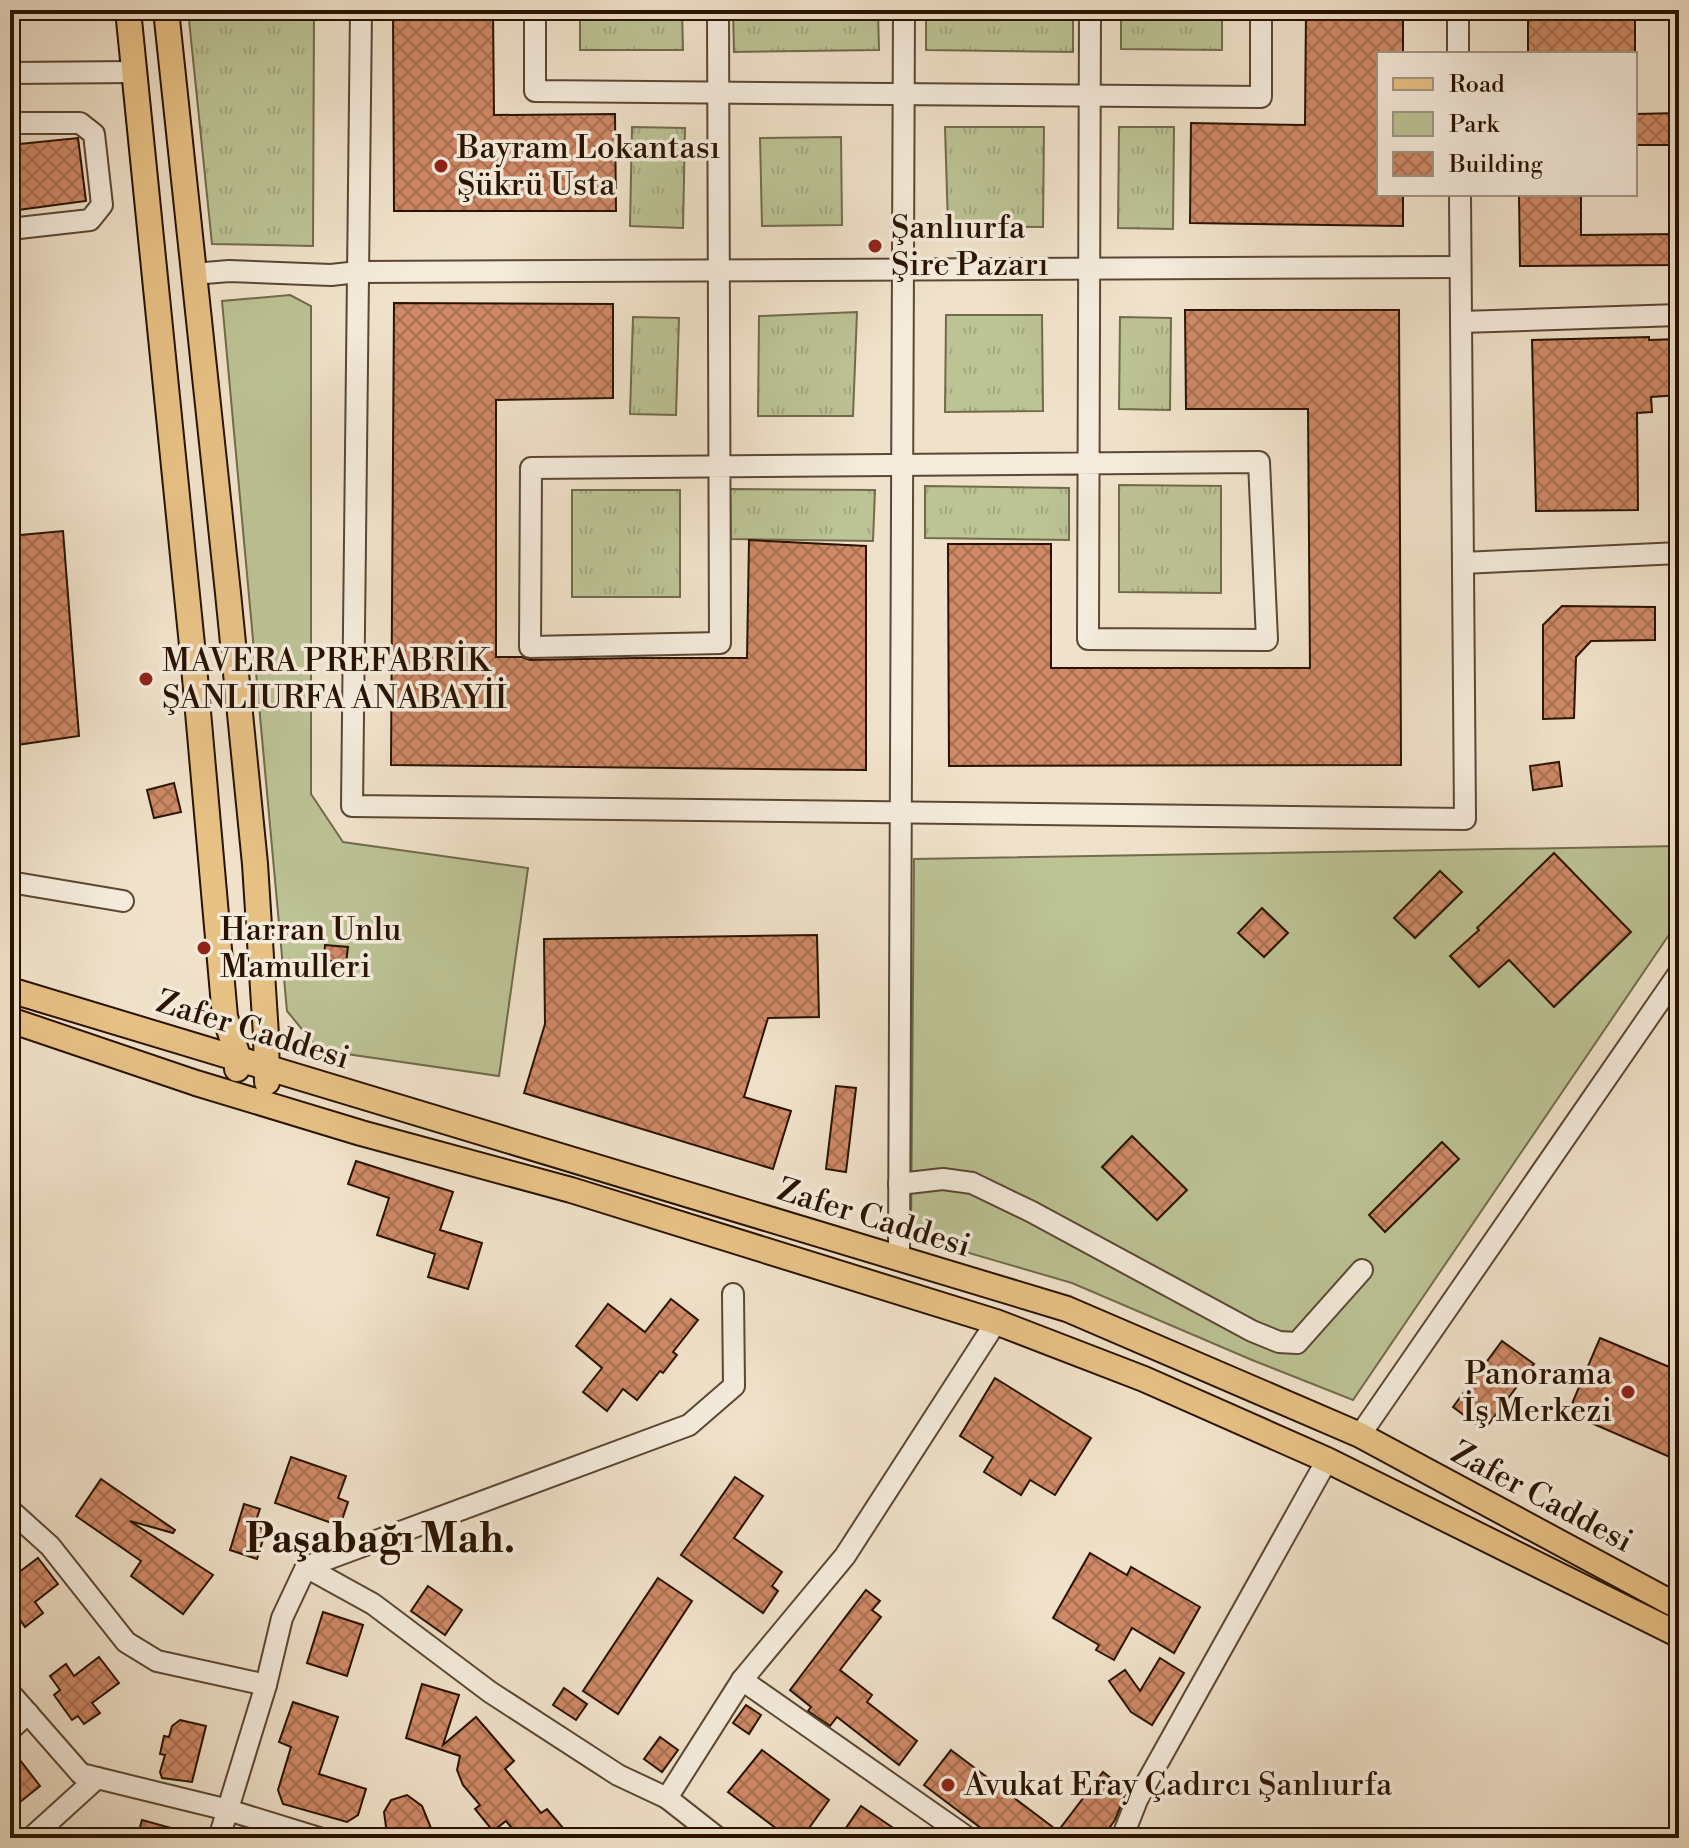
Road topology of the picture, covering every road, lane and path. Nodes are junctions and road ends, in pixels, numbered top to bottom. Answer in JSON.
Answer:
{"nodes":[{"id":1,"x":128,"y":10,"type":"edge"},
{"id":2,"x":166,"y":10,"type":"edge"},
{"id":3,"x":361,"y":10,"type":"edge"},
{"id":4,"x":535,"y":10,"type":"edge"},
{"id":5,"x":718,"y":10,"type":"edge"},
{"id":6,"x":904,"y":10,"type":"edge"},
{"id":7,"x":1090,"y":10,"type":"edge"},
{"id":8,"x":1261,"y":10,"type":"edge"},
{"id":9,"x":1458,"y":10,"type":"edge"},
{"id":10,"x":1458,"y":52,"type":"edge"},
{"id":11,"x":134,"y":72,"type":"junction"},
{"id":12,"x":10,"y":73,"type":"edge"},
{"id":13,"x":718,"y":92,"type":"junction"},
{"id":14,"x":903,"y":94,"type":"junction"},
{"id":15,"x":1089,"y":95,"type":"junction"},
{"id":16,"x":10,"y":123,"type":"edge"},
{"id":17,"x":1460,"y":196,"type":"edge"},
{"id":18,"x":10,"y":229,"type":"edge"},
{"id":19,"x":1460,"y":267,"type":"junction"},
{"id":20,"x":1089,"y":268,"type":"junction"},
{"id":21,"x":903,"y":269,"type":"junction"},
{"id":22,"x":719,"y":270,"type":"junction"},
{"id":23,"x":358,"y":272,"type":"junction"},
{"id":24,"x":193,"y":274,"type":"junction"},
{"id":25,"x":1679,"y":315,"type":"edge"},
{"id":26,"x":1461,"y":322,"type":"junction"},
{"id":27,"x":1089,"y":464,"type":"junction"},
{"id":28,"x":902,"y":465,"type":"junction"},
{"id":29,"x":720,"y":467,"type":"junction"},
{"id":30,"x":1679,"y":553,"type":"edge"},
{"id":31,"x":1463,"y":563,"type":"junction"},
{"id":32,"x":900,"y":812,"type":"junction"},
{"id":33,"x":10,"y":882,"type":"edge"},
{"id":34,"x":123,"y":901,"type":"dead end"},
{"id":35,"x":1679,"y":973,"type":"edge"},
{"id":36,"x":10,"y":990,"type":"edge"},
{"id":37,"x":10,"y":1020,"type":"edge"},
{"id":38,"x":239,"y":1059,"type":"junction"},
{"id":39,"x":266,"y":1068,"type":"junction"},
{"id":40,"x":232,"y":1094,"type":"junction"},
{"id":41,"x":268,"y":1105,"type":"junction"},
{"id":42,"x":899,"y":1184,"type":"junction"},
{"id":43,"x":899,"y":1258,"type":"junction"},
{"id":44,"x":1362,"y":1270,"type":"dead end"},
{"id":45,"x":733,"y":1294,"type":"dead end"},
{"id":46,"x":996,"y":1322,"type":"junction"},
{"id":47,"x":1360,"y":1435,"type":"junction"},
{"id":48,"x":1327,"y":1460,"type":"junction"},
{"id":49,"x":10,"y":1510,"type":"edge"},
{"id":50,"x":306,"y":1567,"type":"junction"},
{"id":51,"x":1679,"y":1607,"type":"edge"},
{"id":52,"x":1679,"y":1635,"type":"edge"},
{"id":53,"x":742,"y":1680,"type":"junction"},
{"id":54,"x":266,"y":1685,"type":"junction"},
{"id":55,"x":10,"y":1693,"type":"edge"},
{"id":56,"x":28,"y":1713,"type":"junction"},
{"id":57,"x":10,"y":1730,"type":"edge"},
{"id":58,"x":97,"y":1778,"type":"junction"},
{"id":59,"x":667,"y":1798,"type":"junction"},
{"id":60,"x":228,"y":1810,"type":"junction"},
{"id":61,"x":31,"y":1838,"type":"edge"},
{"id":62,"x":219,"y":1838,"type":"edge"},
{"id":63,"x":319,"y":1838,"type":"edge"},
{"id":64,"x":718,"y":1838,"type":"edge"},
{"id":65,"x":968,"y":1838,"type":"edge"},
{"id":66,"x":1122,"y":1838,"type":"edge"}],
"edges":[{"from":1,"to":11,"type":"main road"},
{"from":2,"to":24,"type":"main road"},
{"from":3,"to":23,"type":"street"},
{"from":4,"to":13,"type":"street"},
{"from":5,"to":13,"type":"street"},
{"from":6,"to":14,"type":"street"},
{"from":7,"to":15,"type":"street"},
{"from":8,"to":15,"type":"street"},
{"from":9,"to":10,"type":"street"},
{"from":11,"to":12,"type":"street"},
{"from":11,"to":38,"type":"main road"},
{"from":13,"to":14,"type":"street"},
{"from":13,"to":22,"type":"street"},
{"from":14,"to":15,"type":"street"},
{"from":14,"to":21,"type":"street"},
{"from":15,"to":20,"type":"street"},
{"from":16,"to":18,"type":"street"},
{"from":17,"to":19,"type":"street"},
{"from":19,"to":20,"type":"street"},
{"from":19,"to":26,"type":"street"},
{"from":20,"to":21,"type":"street"},
{"from":20,"to":27,"type":"street"},
{"from":21,"to":22,"type":"street"},
{"from":21,"to":28,"type":"street"},
{"from":22,"to":23,"type":"street"},
{"from":22,"to":29,"type":"street"},
{"from":23,"to":24,"type":"street"},
{"from":23,"to":32,"type":"street"},
{"from":24,"to":39,"type":"main road"},
{"from":25,"to":26,"type":"street"},
{"from":26,"to":31,"type":"street"},
{"from":27,"to":27,"type":"street"},
{"from":27,"to":28,"type":"street"},
{"from":28,"to":29,"type":"street"},
{"from":28,"to":32,"type":"street"},
{"from":29,"to":29,"type":"street"},
{"from":30,"to":31,"type":"street"},
{"from":31,"to":32,"type":"street"},
{"from":32,"to":42,"type":"street"},
{"from":33,"to":34,"type":"street"},
{"from":35,"to":47,"type":"street"},
{"from":36,"to":38,"type":"main road","name":"Zafer Caddesi"},
{"from":37,"to":40,"type":"main road","name":"Zafer Caddesi"},
{"from":38,"to":39,"type":"main road","name":"Zafer Caddesi"},
{"from":38,"to":40,"type":"main road"},
{"from":39,"to":41,"type":"main road"},
{"from":39,"to":43,"type":"main road","name":"Zafer Caddesi"},
{"from":40,"to":41,"type":"main road","name":"Zafer Caddesi"},
{"from":41,"to":46,"type":"main road","name":"Zafer Caddesi"},
{"from":42,"to":43,"type":"street"},
{"from":42,"to":44,"type":"street"},
{"from":43,"to":47,"type":"main road","name":"Zafer Caddesi"},
{"from":45,"to":50,"type":"street"},
{"from":46,"to":48,"type":"main road","name":"Zafer Caddesi"},
{"from":46,"to":53,"type":"street"},
{"from":47,"to":51,"type":"main road","name":"Zafer Caddesi"},
{"from":48,"to":52,"type":"main road","name":"Zafer Caddesi"},
{"from":48,"to":66,"type":"street"},
{"from":49,"to":54,"type":"street"},
{"from":50,"to":54,"type":"street"},
{"from":50,"to":59,"type":"street"},
{"from":53,"to":59,"type":"street"},
{"from":53,"to":65,"type":"street"},
{"from":54,"to":60,"type":"street"},
{"from":55,"to":56,"type":"street"},
{"from":56,"to":57,"type":"street"},
{"from":56,"to":58,"type":"street"},
{"from":58,"to":60,"type":"street"},
{"from":58,"to":61,"type":"street"},
{"from":59,"to":64,"type":"street"},
{"from":60,"to":62,"type":"street"},
{"from":60,"to":63,"type":"street"}]}
